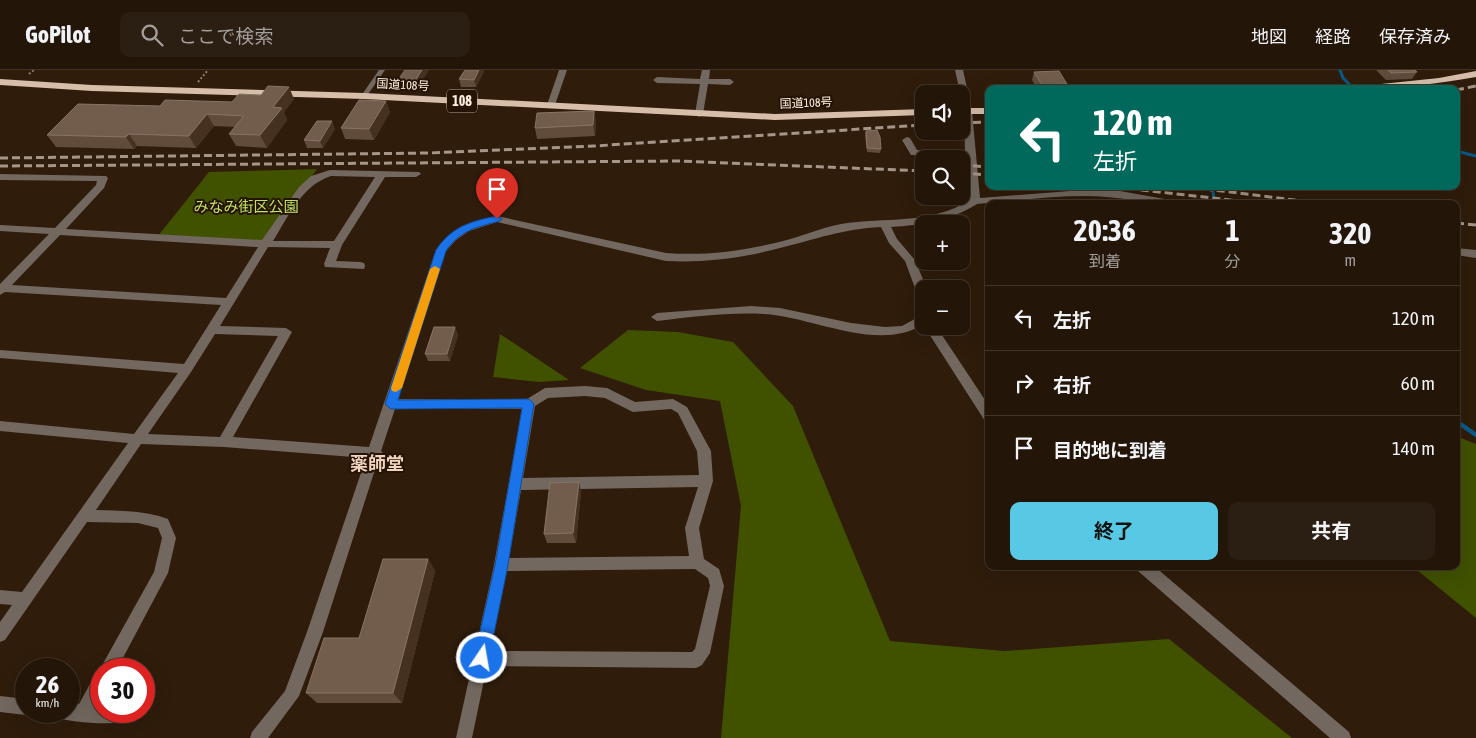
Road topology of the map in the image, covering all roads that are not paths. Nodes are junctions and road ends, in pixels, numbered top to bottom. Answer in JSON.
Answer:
{"nodes":[{"id":1,"x":382,"y":70,"type":"edge"},
{"id":2,"x":563,"y":70,"type":"edge"},
{"id":3,"x":706,"y":70,"type":"edge"},
{"id":4,"x":958,"y":70,"type":"edge"},
{"id":5,"x":1476,"y":74,"type":"edge"},
{"id":6,"x":657,"y":80,"type":"dead end"},
{"id":7,"x":704,"y":81,"type":"junction"},
{"id":8,"x":0,"y":82,"type":"edge"},
{"id":9,"x":730,"y":82,"type":"dead end"},
{"id":10,"x":961,"y":85,"type":"edge"},
{"id":11,"x":1401,"y":85,"type":"edge"},
{"id":12,"x":364,"y":96,"type":"junction"},
{"id":13,"x":550,"y":104,"type":"junction"},
{"id":14,"x":970,"y":111,"type":"edge"},
{"id":15,"x":985,"y":111,"type":"edge"},
{"id":16,"x":915,"y":112,"type":"edge"},
{"id":17,"x":699,"y":114,"type":"junction"},
{"id":18,"x":907,"y":140,"type":"dead end"},
{"id":19,"x":915,"y":153,"type":"edge"},
{"id":20,"x":970,"y":155,"type":"edge"},
{"id":21,"x":382,"y":174,"type":"junction"},
{"id":22,"x":416,"y":174,"type":"dead end"},
{"id":23,"x":0,"y":177,"type":"edge"},
{"id":24,"x":985,"y":200,"type":"edge"},
{"id":25,"x":989,"y":200,"type":"edge"},
{"id":26,"x":1154,"y":200,"type":"edge"},
{"id":27,"x":976,"y":201,"type":"junction"},
{"id":28,"x":885,"y":224,"type":"junction"},
{"id":29,"x":0,"y":228,"type":"edge"},
{"id":30,"x":56,"y":231,"type":"junction"},
{"id":31,"x":265,"y":244,"type":"junction"},
{"id":32,"x":337,"y":245,"type":"junction"},
{"id":33,"x":1460,"y":252,"type":"edge"},
{"id":34,"x":1476,"y":254,"type":"edge"},
{"id":35,"x":360,"y":266,"type":"dead end"},
{"id":36,"x":918,"y":280,"type":"edge"},
{"id":37,"x":1,"y":289,"type":"edge"},
{"id":38,"x":229,"y":302,"type":"junction"},
{"id":39,"x":657,"y":317,"type":"dead end"},
{"id":40,"x":915,"y":323,"type":"edge"},
{"id":41,"x":212,"y":330,"type":"junction"},
{"id":42,"x":936,"y":335,"type":"edge"},
{"id":43,"x":0,"y":354,"type":"edge"},
{"id":44,"x":187,"y":369,"type":"junction"},
{"id":45,"x":391,"y":404,"type":"junction"},
{"id":46,"x":529,"y":404,"type":"junction"},
{"id":47,"x":985,"y":411,"type":"edge"},
{"id":48,"x":0,"y":426,"type":"edge"},
{"id":49,"x":137,"y":439,"type":"junction"},
{"id":50,"x":224,"y":442,"type":"junction"},
{"id":51,"x":376,"y":452,"type":"junction"},
{"id":52,"x":706,"y":481,"type":"junction"},
{"id":53,"x":515,"y":484,"type":"junction"},
{"id":54,"x":83,"y":516,"type":"junction"},
{"id":55,"x":697,"y":562,"type":"junction"},
{"id":56,"x":501,"y":565,"type":"junction"},
{"id":57,"x":1148,"y":570,"type":"edge"},
{"id":58,"x":0,"y":597,"type":"edge"},
{"id":59,"x":25,"y":599,"type":"junction"},
{"id":60,"x":0,"y":635,"type":"edge"},
{"id":61,"x":114,"y":658,"type":"edge"},
{"id":62,"x":482,"y":658,"type":"junction"},
{"id":63,"x":90,"y":702,"type":"edge"},
{"id":64,"x":0,"y":704,"type":"edge"},
{"id":65,"x":15,"y":706,"type":"edge"},
{"id":66,"x":80,"y":714,"type":"edge"},
{"id":67,"x":83,"y":714,"type":"junction"},
{"id":68,"x":90,"y":714,"type":"edge"},
{"id":69,"x":258,"y":738,"type":"edge"},
{"id":70,"x":464,"y":738,"type":"edge"},
{"id":71,"x":1343,"y":738,"type":"edge"}],
"edges":[{"from":1,"to":12,"type":"lane"},
{"from":2,"to":13,"type":"street"},
{"from":3,"to":7,"type":"street"},
{"from":4,"to":10,"type":"street"},
{"from":5,"to":11,"type":"highway"},
{"from":6,"to":7,"type":"street"},
{"from":7,"to":9,"type":"street"},
{"from":7,"to":17,"type":"street"},
{"from":8,"to":12,"type":"highway","name":"国道108号","number":"108"},
{"from":12,"to":13,"type":"highway","name":"国道108号","number":"108"},
{"from":13,"to":17,"type":"highway","name":"国道108号","number":"108"},
{"from":14,"to":15,"type":"highway"},
{"from":16,"to":17,"type":"highway","name":"国道108号","number":"108"},
{"from":18,"to":19,"type":"street"},
{"from":20,"to":27,"type":"street"},
{"from":21,"to":22,"type":"street"},
{"from":21,"to":31,"type":"street"},
{"from":21,"to":32,"type":"street"},
{"from":23,"to":30,"type":"street"},
{"from":24,"to":27,"type":"street"},
{"from":25,"to":26,"type":"street"},
{"from":27,"to":28,"type":"street"},
{"from":28,"to":36,"type":"street"},
{"from":28,"to":45,"type":"street"},
{"from":29,"to":30,"type":"street"},
{"from":30,"to":31,"type":"street"},
{"from":30,"to":37,"type":"street"},
{"from":31,"to":32,"type":"street"},
{"from":31,"to":38,"type":"street"},
{"from":32,"to":35,"type":"street"},
{"from":33,"to":34,"type":"street"},
{"from":37,"to":38,"type":"street"},
{"from":38,"to":41,"type":"street"},
{"from":39,"to":40,"type":"street"},
{"from":41,"to":44,"type":"street"},
{"from":41,"to":50,"type":"street"},
{"from":42,"to":47,"type":"street"},
{"from":43,"to":44,"type":"street"},
{"from":44,"to":49,"type":"street"},
{"from":45,"to":46,"type":"street"},
{"from":45,"to":51,"type":"street"},
{"from":46,"to":52,"type":"street"},
{"from":46,"to":53,"type":"street"},
{"from":48,"to":49,"type":"street"},
{"from":49,"to":50,"type":"street"},
{"from":49,"to":54,"type":"street"},
{"from":50,"to":51,"type":"street"},
{"from":51,"to":69,"type":"street"},
{"from":52,"to":53,"type":"street"},
{"from":52,"to":55,"type":"street"},
{"from":53,"to":56,"type":"street"},
{"from":54,"to":59,"type":"street"},
{"from":54,"to":61,"type":"street"},
{"from":55,"to":56,"type":"street"},
{"from":55,"to":62,"type":"street"},
{"from":56,"to":62,"type":"street"},
{"from":57,"to":71,"type":"street"},
{"from":58,"to":59,"type":"street"},
{"from":59,"to":60,"type":"street"},
{"from":62,"to":70,"type":"street"},
{"from":63,"to":67,"type":"street"},
{"from":64,"to":65,"type":"street"},
{"from":66,"to":67,"type":"street"},
{"from":67,"to":68,"type":"street"}]}
